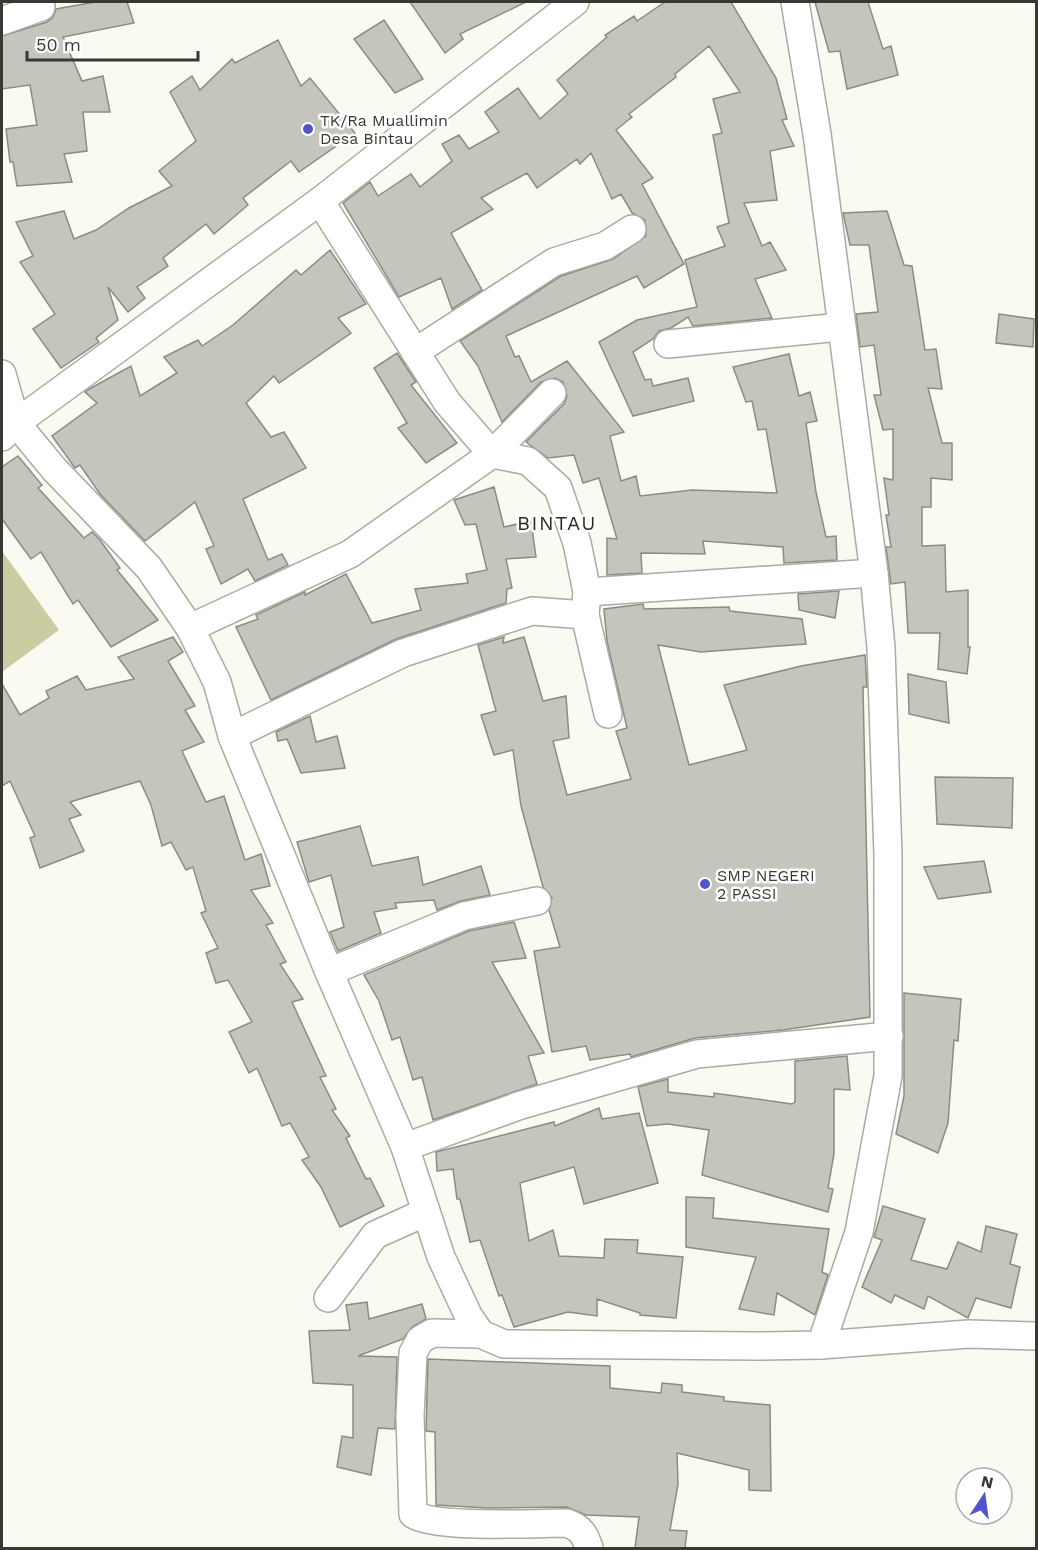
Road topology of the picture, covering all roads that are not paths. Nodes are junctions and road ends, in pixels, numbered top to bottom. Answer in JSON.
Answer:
{"nodes":[{"id":1,"x":40,"y":2,"type":"edge"},
{"id":2,"x":575,"y":2,"type":"edge"},
{"id":3,"x":795,"y":2,"type":"edge"},
{"id":4,"x":2,"y":21,"type":"edge"},
{"id":5,"x":320,"y":201,"type":"junction"},
{"id":6,"x":632,"y":229,"type":"dead end"},
{"id":7,"x":840,"y":327,"type":"junction"},
{"id":8,"x":668,"y":344,"type":"dead end"},
{"id":9,"x":415,"y":352,"type":"junction"},
{"id":10,"x":2,"y":374,"type":"edge"},
{"id":11,"x":552,"y":393,"type":"dead end"},
{"id":12,"x":9,"y":430,"type":"edge"},
{"id":13,"x":492,"y":454,"type":"junction"},
{"id":14,"x":874,"y":573,"type":"junction"},
{"id":15,"x":586,"y":604,"type":"junction"},
{"id":16,"x":190,"y":628,"type":"junction"},
{"id":17,"x":608,"y":714,"type":"dead end"},
{"id":18,"x":232,"y":736,"type":"junction"},
{"id":19,"x":537,"y":901,"type":"dead end"},
{"id":20,"x":329,"y":972,"type":"junction"},
{"id":21,"x":889,"y":1036,"type":"junction"},
{"id":22,"x":405,"y":1147,"type":"junction"},
{"id":23,"x":426,"y":1212,"type":"junction"},
{"id":24,"x":328,"y":1298,"type":"dead end"},
{"id":25,"x":481,"y":1334,"type":"junction"},
{"id":26,"x":1036,"y":1336,"type":"edge"},
{"id":27,"x":821,"y":1345,"type":"junction"},
{"id":28,"x":589,"y":1548,"type":"edge"}],
"edges":[{"from":1,"to":4,"type":"street"},
{"from":2,"to":5,"type":"street"},
{"from":3,"to":7,"type":"street"},
{"from":5,"to":9,"type":"street"},
{"from":5,"to":12,"type":"street"},
{"from":6,"to":9,"type":"street"},
{"from":7,"to":8,"type":"street"},
{"from":7,"to":14,"type":"street"},
{"from":9,"to":13,"type":"street"},
{"from":10,"to":12,"type":"street"},
{"from":11,"to":13,"type":"street"},
{"from":12,"to":16,"type":"street"},
{"from":13,"to":15,"type":"street"},
{"from":13,"to":16,"type":"street"},
{"from":14,"to":15,"type":"street"},
{"from":14,"to":21,"type":"street"},
{"from":15,"to":17,"type":"street"},
{"from":15,"to":18,"type":"street"},
{"from":16,"to":18,"type":"street"},
{"from":18,"to":20,"type":"street"},
{"from":19,"to":20,"type":"street"},
{"from":20,"to":22,"type":"street"},
{"from":21,"to":22,"type":"street"},
{"from":21,"to":27,"type":"street"},
{"from":22,"to":23,"type":"street"},
{"from":23,"to":24,"type":"street"},
{"from":23,"to":25,"type":"street"},
{"from":25,"to":27,"type":"street"},
{"from":25,"to":28,"type":"street"},
{"from":26,"to":27,"type":"street"}]}
